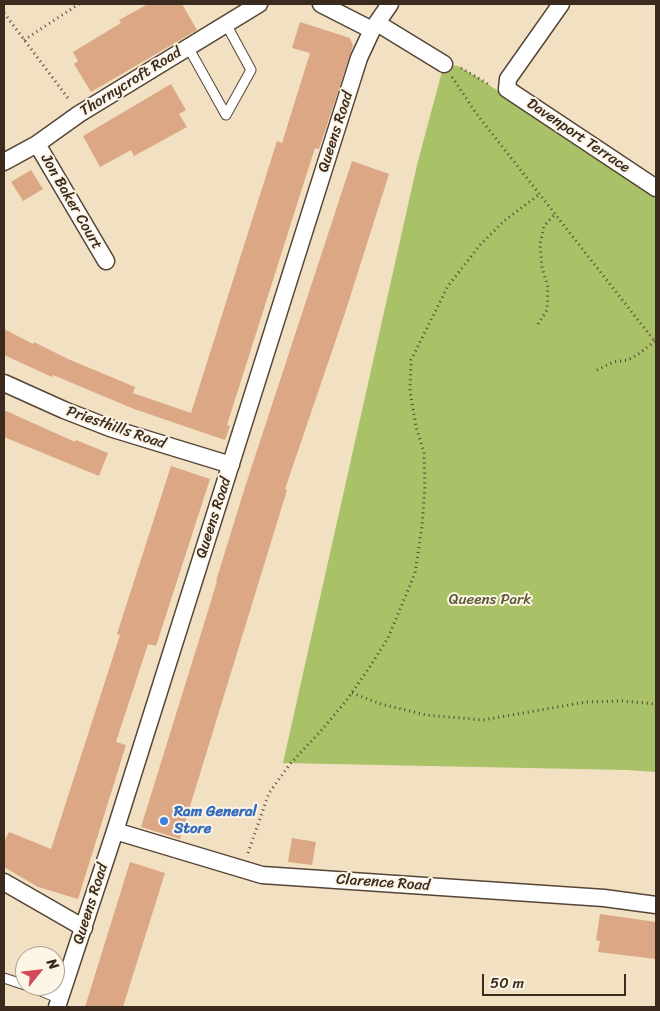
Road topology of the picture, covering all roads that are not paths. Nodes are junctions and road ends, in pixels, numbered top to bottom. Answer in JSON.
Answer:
{"nodes":[{"id":1,"x":260,"y":4,"type":"edge"},
{"id":2,"x":322,"y":4,"type":"edge"},
{"id":3,"x":390,"y":4,"type":"edge"},
{"id":4,"x":561,"y":4,"type":"edge"},
{"id":5,"x":226,"y":24,"type":"junction"},
{"id":6,"x":375,"y":27,"type":"junction"},
{"id":7,"x":188,"y":47,"type":"junction"},
{"id":8,"x":444,"y":64,"type":"road end"},
{"id":9,"x":37,"y":144,"type":"junction"},
{"id":10,"x":4,"y":162,"type":"edge"},
{"id":11,"x":656,"y":188,"type":"edge"},
{"id":12,"x":106,"y":261,"type":"dead end"},
{"id":13,"x":4,"y":383,"type":"edge"},
{"id":14,"x":231,"y":465,"type":"junction"},
{"id":15,"x":115,"y":831,"type":"junction"},
{"id":16,"x":4,"y":882,"type":"edge"},
{"id":17,"x":656,"y":905,"type":"edge"},
{"id":18,"x":84,"y":928,"type":"junction"},
{"id":19,"x":47,"y":996,"type":"edge"},
{"id":20,"x":59,"y":1003,"type":"edge"}],
"edges":[{"from":1,"to":5,"type":"street","name":"Thornycroft Road"},
{"from":2,"to":6,"type":"street"},
{"from":3,"to":6,"type":"street","name":"Queens Road"},
{"from":4,"to":11,"type":"street","name":"Davenport Terrace"},
{"from":5,"to":7,"type":"street","name":"Thornycroft Road"},
{"from":5,"to":7,"type":"lane"},
{"from":6,"to":8,"type":"street"},
{"from":6,"to":14,"type":"street","name":"Queens Road"},
{"from":7,"to":9,"type":"street","name":"Thornycroft Road"},
{"from":9,"to":10,"type":"street","name":"Thornycroft Road"},
{"from":9,"to":12,"type":"street","name":"Jon Baker Court"},
{"from":13,"to":14,"type":"street","name":"Priesthills Road"},
{"from":14,"to":15,"type":"street","name":"Queens Road"},
{"from":15,"to":17,"type":"street","name":"Clarence Road"},
{"from":15,"to":18,"type":"street","name":"Queens Road"},
{"from":16,"to":18,"type":"street"},
{"from":18,"to":20,"type":"street","name":"Queens Road"},
{"from":19,"to":20,"type":"lane"}]}
